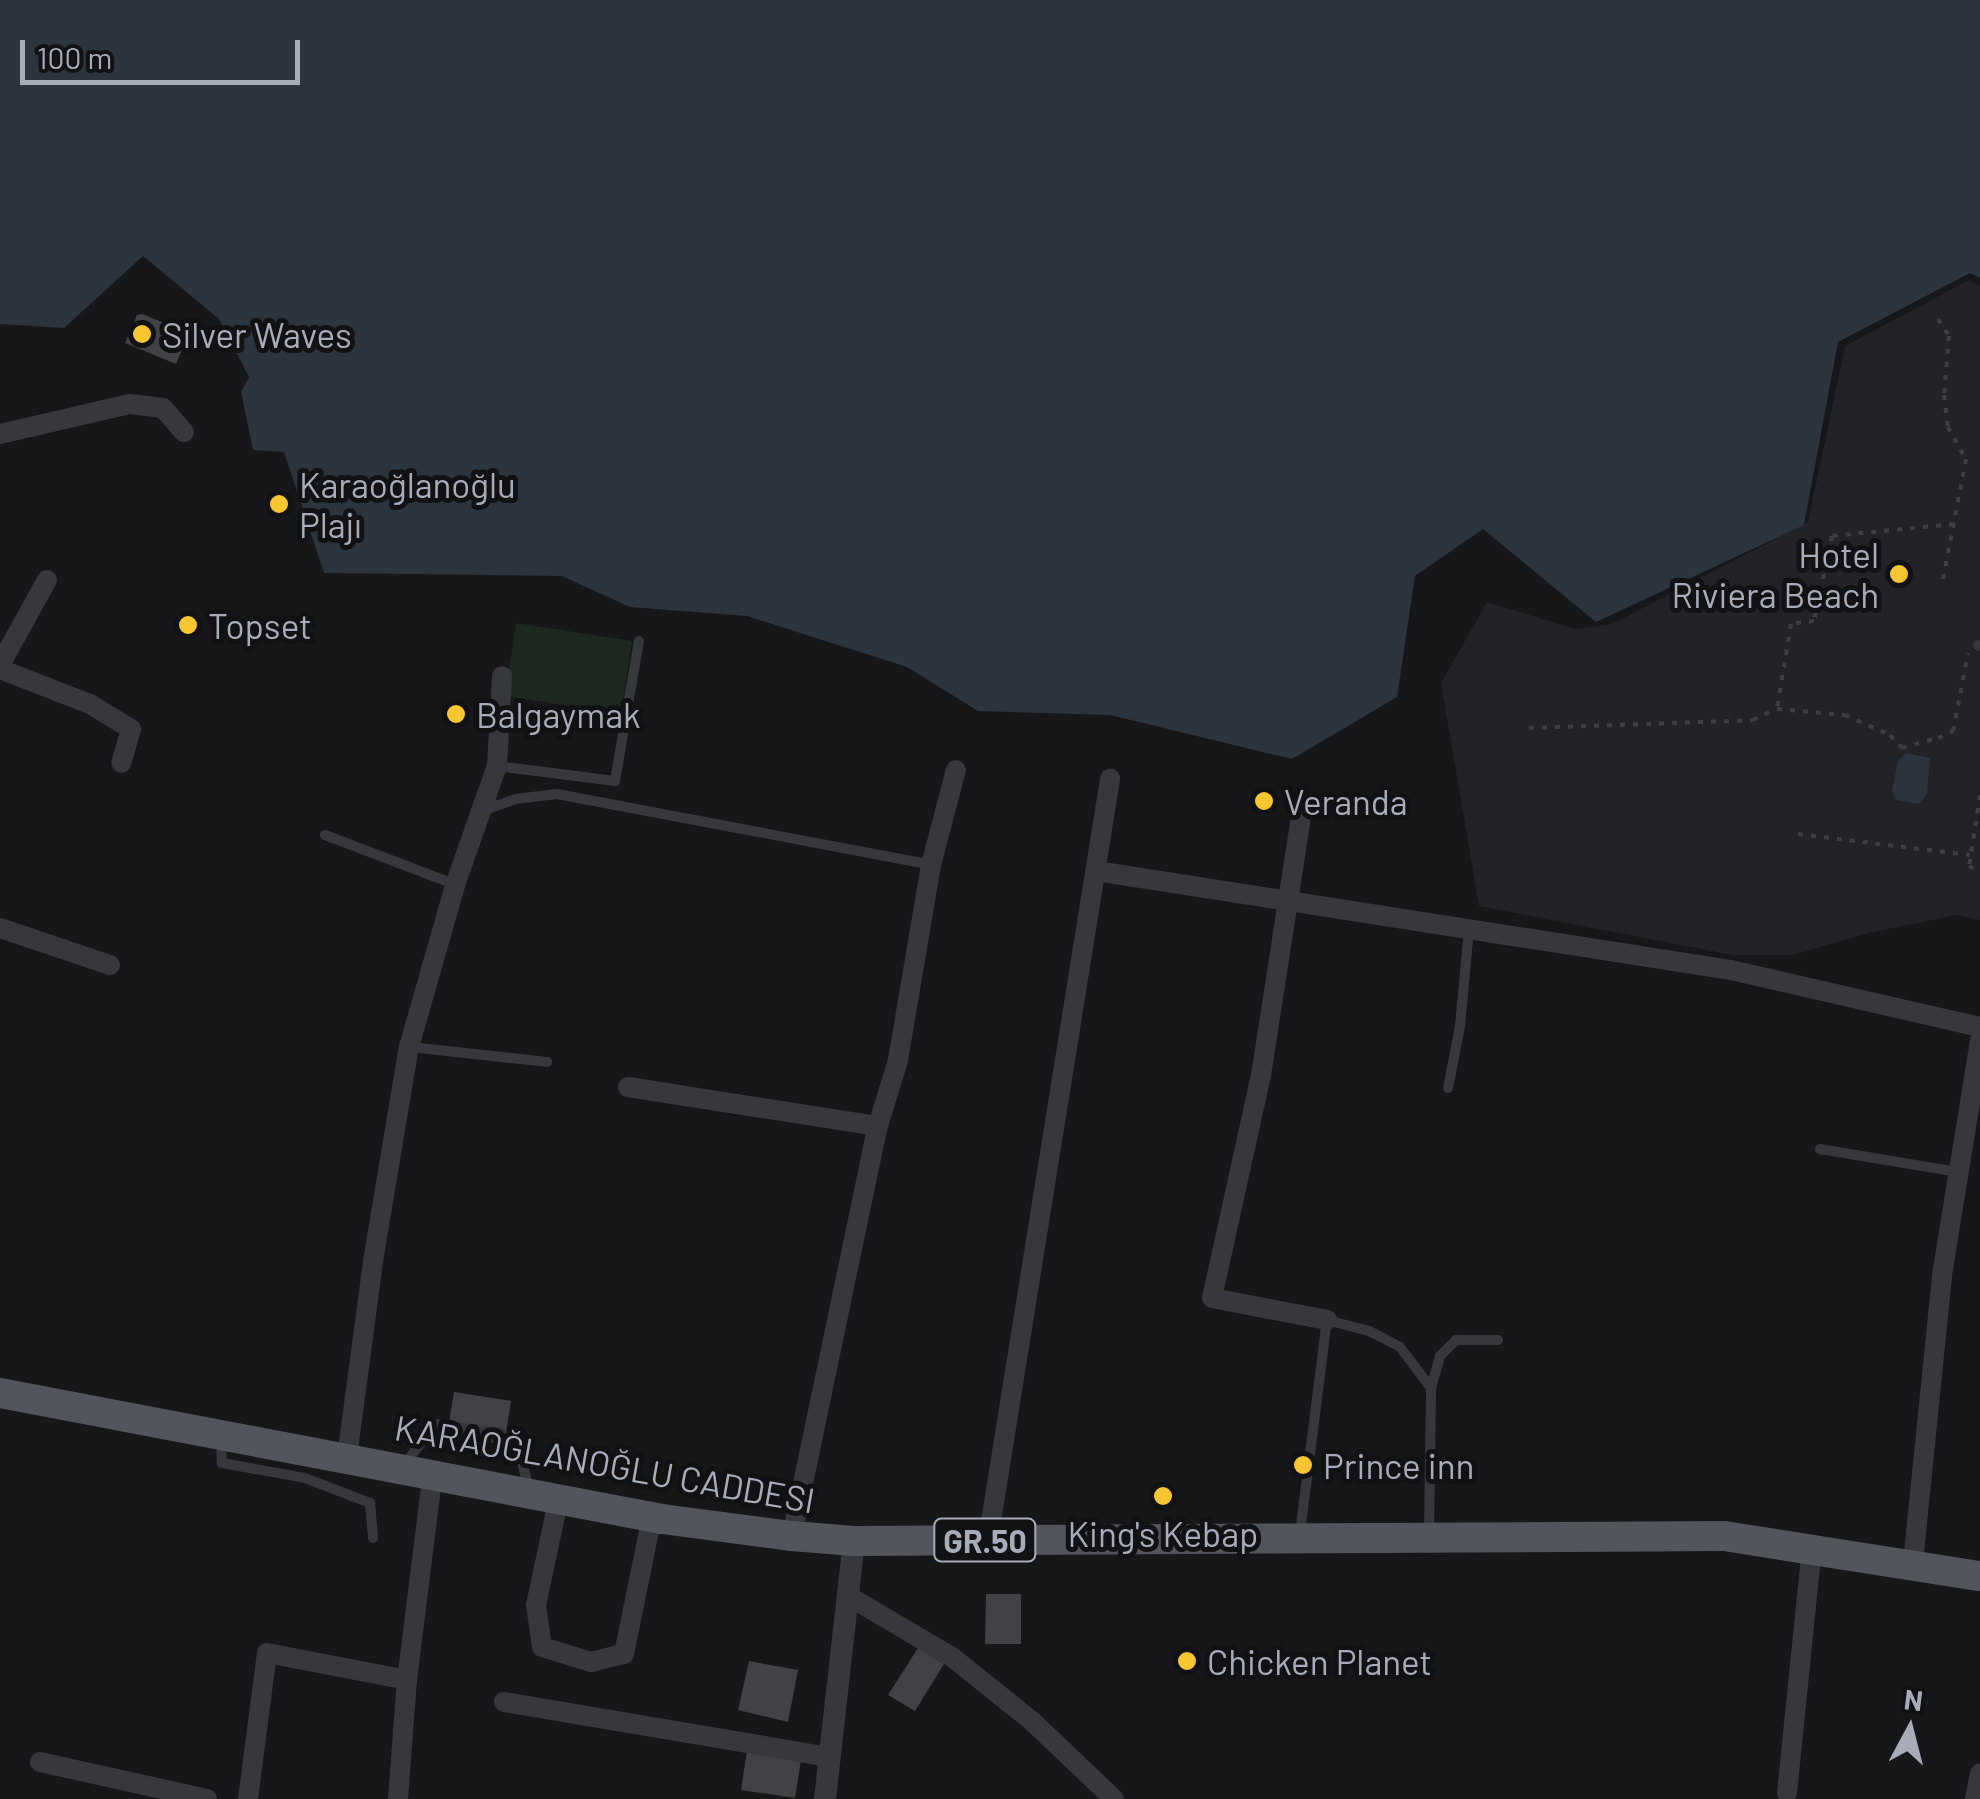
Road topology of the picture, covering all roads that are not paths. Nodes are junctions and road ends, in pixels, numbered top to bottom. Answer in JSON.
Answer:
{"nodes":[{"id":1,"x":184,"y":432,"type":"dead end"},
{"id":2,"x":0,"y":434,"type":"edge"},
{"id":3,"x":47,"y":580,"type":"dead end"},
{"id":4,"x":639,"y":640,"type":"dead end"},
{"id":5,"x":0,"y":667,"type":"edge"},
{"id":6,"x":502,"y":676,"type":"dead end"},
{"id":7,"x":121,"y":763,"type":"dead end"},
{"id":8,"x":497,"y":766,"type":"junction"},
{"id":9,"x":956,"y":770,"type":"dead end"},
{"id":10,"x":1110,"y":778,"type":"dead end"},
{"id":11,"x":1303,"y":804,"type":"dead end"},
{"id":12,"x":484,"y":810,"type":"junction"},
{"id":13,"x":325,"y":835,"type":"dead end"},
{"id":14,"x":931,"y":865,"type":"junction"},
{"id":15,"x":1096,"y":871,"type":"junction"},
{"id":16,"x":456,"y":885,"type":"junction"},
{"id":17,"x":1292,"y":900,"type":"junction"},
{"id":18,"x":0,"y":928,"type":"edge"},
{"id":19,"x":1468,"y":928,"type":"junction"},
{"id":20,"x":110,"y":965,"type":"dead end"},
{"id":21,"x":1980,"y":1027,"type":"edge"},
{"id":22,"x":1980,"y":1040,"type":"edge"},
{"id":23,"x":409,"y":1047,"type":"junction"},
{"id":24,"x":547,"y":1062,"type":"dead end"},
{"id":25,"x":628,"y":1087,"type":"dead end"},
{"id":26,"x":1448,"y":1088,"type":"dead end"},
{"id":27,"x":878,"y":1126,"type":"junction"},
{"id":28,"x":1820,"y":1149,"type":"dead end"},
{"id":29,"x":1958,"y":1172,"type":"junction"},
{"id":30,"x":1326,"y":1320,"type":"junction"},
{"id":31,"x":1498,"y":1340,"type":"dead end"},
{"id":32,"x":1431,"y":1388,"type":"junction"},
{"id":33,"x":0,"y":1393,"type":"edge"},
{"id":34,"x":347,"y":1457,"type":"junction"},
{"id":35,"x":306,"y":1464,"type":"junction"},
{"id":36,"x":402,"y":1467,"type":"junction"},
{"id":37,"x":433,"y":1472,"type":"junction"},
{"id":38,"x":544,"y":1495,"type":"junction"},
{"id":39,"x":652,"y":1516,"type":"junction"},
{"id":40,"x":792,"y":1536,"type":"junction"},
{"id":41,"x":1429,"y":1536,"type":"junction"},
{"id":42,"x":374,"y":1538,"type":"dead end"},
{"id":43,"x":1299,"y":1538,"type":"junction"},
{"id":44,"x":988,"y":1540,"type":"junction"},
{"id":45,"x":854,"y":1542,"type":"junction"},
{"id":46,"x":1812,"y":1547,"type":"junction"},
{"id":47,"x":1913,"y":1562,"type":"junction"},
{"id":48,"x":1980,"y":1576,"type":"edge"},
{"id":49,"x":850,"y":1598,"type":"junction"},
{"id":50,"x":407,"y":1680,"type":"junction"},
{"id":51,"x":504,"y":1702,"type":"dead end"},
{"id":52,"x":829,"y":1757,"type":"junction"},
{"id":53,"x":40,"y":1762,"type":"dead end"},
{"id":54,"x":1980,"y":1773,"type":"edge"},
{"id":55,"x":1787,"y":1793,"type":"dead end"},
{"id":56,"x":208,"y":1799,"type":"edge"},
{"id":57,"x":248,"y":1799,"type":"edge"},
{"id":58,"x":398,"y":1799,"type":"edge"},
{"id":59,"x":825,"y":1799,"type":"edge"},
{"id":60,"x":1114,"y":1799,"type":"edge"},
{"id":61,"x":1976,"y":1799,"type":"edge"}],
"edges":[{"from":1,"to":2,"type":"street"},
{"from":3,"to":5,"type":"street"},
{"from":4,"to":8,"type":"lane"},
{"from":5,"to":7,"type":"street"},
{"from":6,"to":8,"type":"street"},
{"from":8,"to":12,"type":"street"},
{"from":9,"to":14,"type":"street"},
{"from":10,"to":15,"type":"street"},
{"from":11,"to":17,"type":"street"},
{"from":12,"to":14,"type":"lane"},
{"from":12,"to":16,"type":"street"},
{"from":13,"to":16,"type":"lane"},
{"from":14,"to":27,"type":"street"},
{"from":15,"to":17,"type":"street"},
{"from":15,"to":44,"type":"street"},
{"from":16,"to":23,"type":"street"},
{"from":17,"to":19,"type":"street"},
{"from":17,"to":30,"type":"street"},
{"from":18,"to":20,"type":"street"},
{"from":19,"to":21,"type":"street"},
{"from":19,"to":26,"type":"lane"},
{"from":22,"to":29,"type":"street"},
{"from":23,"to":24,"type":"lane"},
{"from":23,"to":34,"type":"street"},
{"from":25,"to":27,"type":"street"},
{"from":27,"to":40,"type":"street"},
{"from":28,"to":29,"type":"lane"},
{"from":29,"to":47,"type":"street"},
{"from":30,"to":32,"type":"lane"},
{"from":30,"to":43,"type":"lane"},
{"from":31,"to":32,"type":"lane"},
{"from":32,"to":41,"type":"lane"},
{"from":33,"to":35,"type":"main road","name":"KARAOĞLANOĞLU CADDESI","number":"GR.50"},
{"from":34,"to":35,"type":"main road","name":"KARAOĞLANOĞLU CADDESI","number":"GR.50"},
{"from":34,"to":36,"type":"main road","name":"KARAOĞLANOĞLU CADDESI","number":"GR.50"},
{"from":35,"to":42,"type":"lane"},
{"from":36,"to":37,"type":"main road","name":"KARAOĞLANOĞLU CADDESI","number":"GR.50"},
{"from":36,"to":38,"type":"lane"},
{"from":37,"to":38,"type":"main road","name":"KARAOĞLANOĞLU CADDESI","number":"GR.50"},
{"from":37,"to":50,"type":"street"},
{"from":38,"to":39,"type":"main road","name":"KARAOĞLANOĞLU CADDESI","number":"GR.50"},
{"from":38,"to":39,"type":"street"},
{"from":39,"to":40,"type":"main road","name":"KARAOĞLANOĞLU CADDESI","number":"GR.50"},
{"from":40,"to":45,"type":"main road","name":"KARAOĞLANOĞLU CADDESI","number":"GR.50"},
{"from":41,"to":43,"type":"main road","name":"KARAOĞLANOĞLU CADDESI","number":"GR.50"},
{"from":41,"to":46,"type":"main road","name":"KARAOĞLANOĞLU CADDESI","number":"GR.50"},
{"from":43,"to":44,"type":"main road","name":"KARAOĞLANOĞLU CADDESI","number":"GR.50"},
{"from":44,"to":45,"type":"main road","name":"KARAOĞLANOĞLU CADDESI","number":"GR.50"},
{"from":45,"to":49,"type":"street"},
{"from":46,"to":47,"type":"main road","name":"KARAOĞLANOĞLU CADDESI","number":"GR.50"},
{"from":46,"to":55,"type":"street"},
{"from":47,"to":48,"type":"main road","name":"KARAOĞLANOĞLU CADDESI","number":"GR.50"},
{"from":49,"to":52,"type":"street"},
{"from":49,"to":60,"type":"street"},
{"from":50,"to":57,"type":"street"},
{"from":50,"to":58,"type":"street"},
{"from":51,"to":52,"type":"street"},
{"from":52,"to":59,"type":"street"},
{"from":53,"to":56,"type":"street"},
{"from":54,"to":61,"type":"street"}]}
